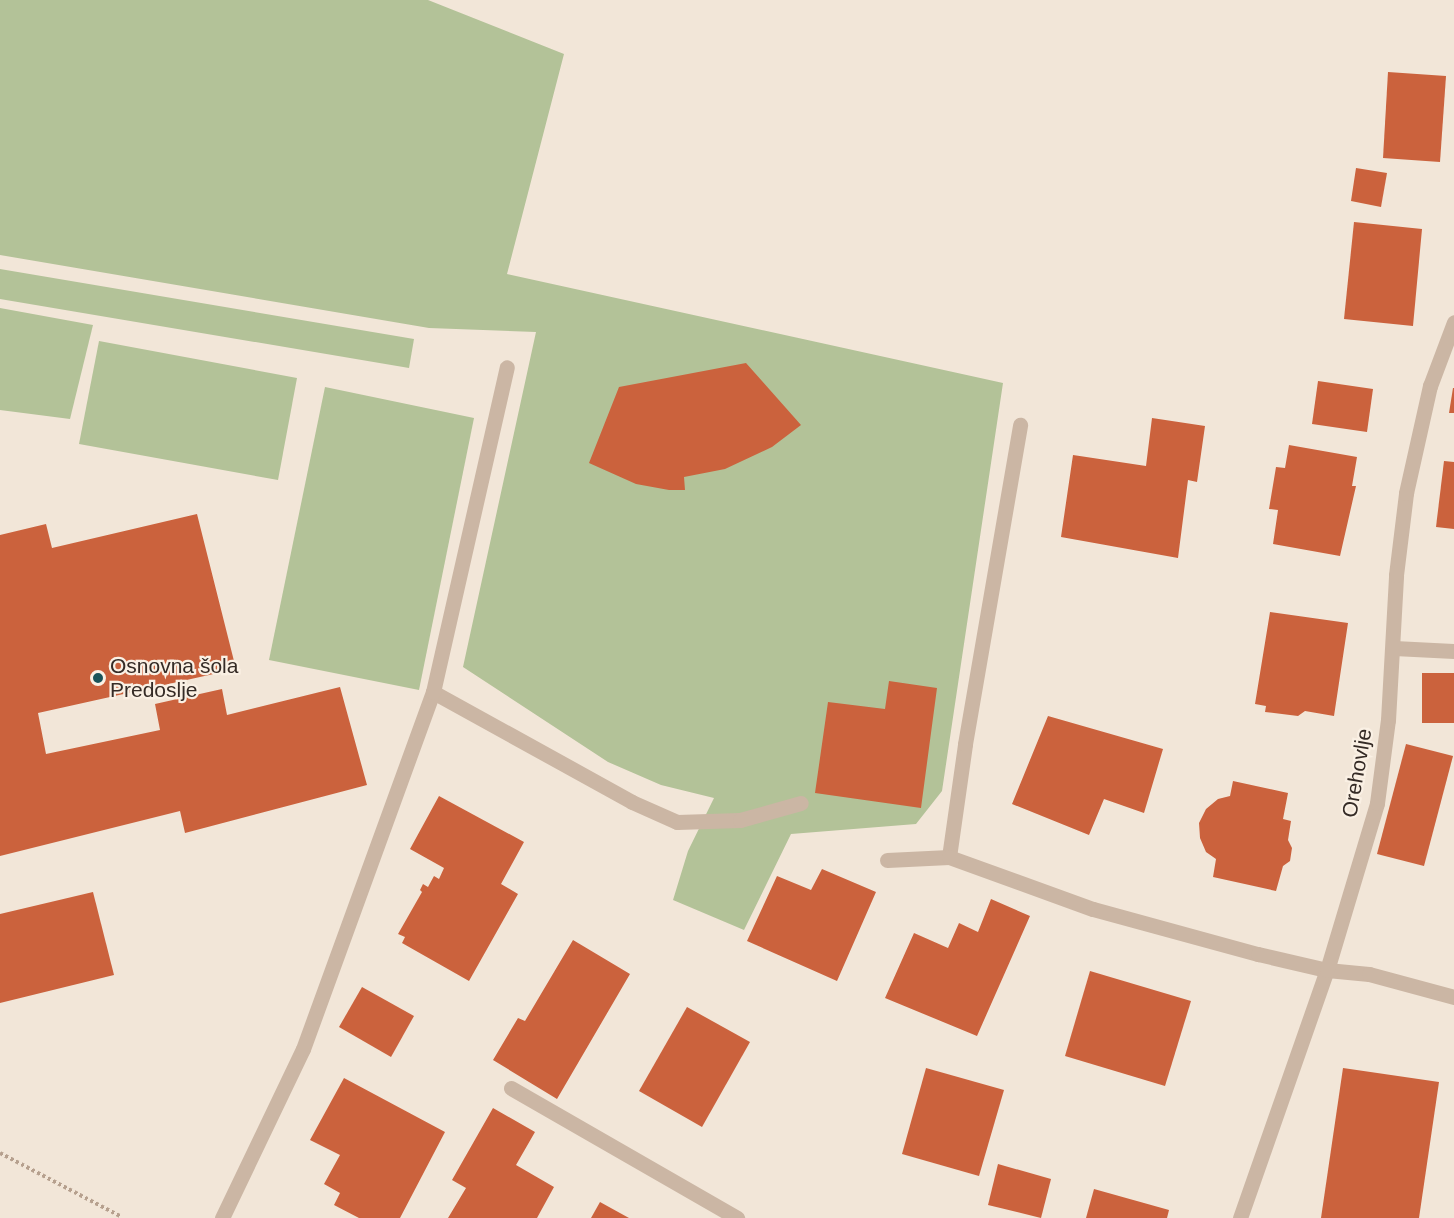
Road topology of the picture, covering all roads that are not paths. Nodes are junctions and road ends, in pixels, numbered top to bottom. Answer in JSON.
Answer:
{"nodes":[{"id":1,"x":1454,"y":322,"type":"edge"},
{"id":2,"x":507,"y":367,"type":"dead end"},
{"id":3,"x":1020,"y":425,"type":"dead end"},
{"id":4,"x":1394,"y":648,"type":"junction"},
{"id":5,"x":1454,"y":651,"type":"edge"},
{"id":6,"x":433,"y":692,"type":"junction"},
{"id":7,"x":801,"y":803,"type":"dead end"},
{"id":8,"x":949,"y":857,"type":"junction"},
{"id":9,"x":887,"y":860,"type":"dead end"},
{"id":10,"x":1327,"y":970,"type":"junction"},
{"id":11,"x":1454,"y":997,"type":"edge"},
{"id":12,"x":511,"y":1088,"type":"dead end"},
{"id":13,"x":222,"y":1218,"type":"edge"},
{"id":14,"x":737,"y":1218,"type":"edge"},
{"id":15,"x":1240,"y":1218,"type":"edge"}],
"edges":[{"from":1,"to":4,"type":"street","name":"Orehovlje"},
{"from":2,"to":6,"type":"street"},
{"from":3,"to":8,"type":"street"},
{"from":4,"to":5,"type":"street"},
{"from":4,"to":10,"type":"street","name":"Orehovlje"},
{"from":6,"to":7,"type":"street"},
{"from":6,"to":13,"type":"street"},
{"from":8,"to":9,"type":"street"},
{"from":8,"to":10,"type":"street"},
{"from":10,"to":11,"type":"street"},
{"from":10,"to":15,"type":"street","name":"Orehovlje"},
{"from":12,"to":14,"type":"street"}]}
